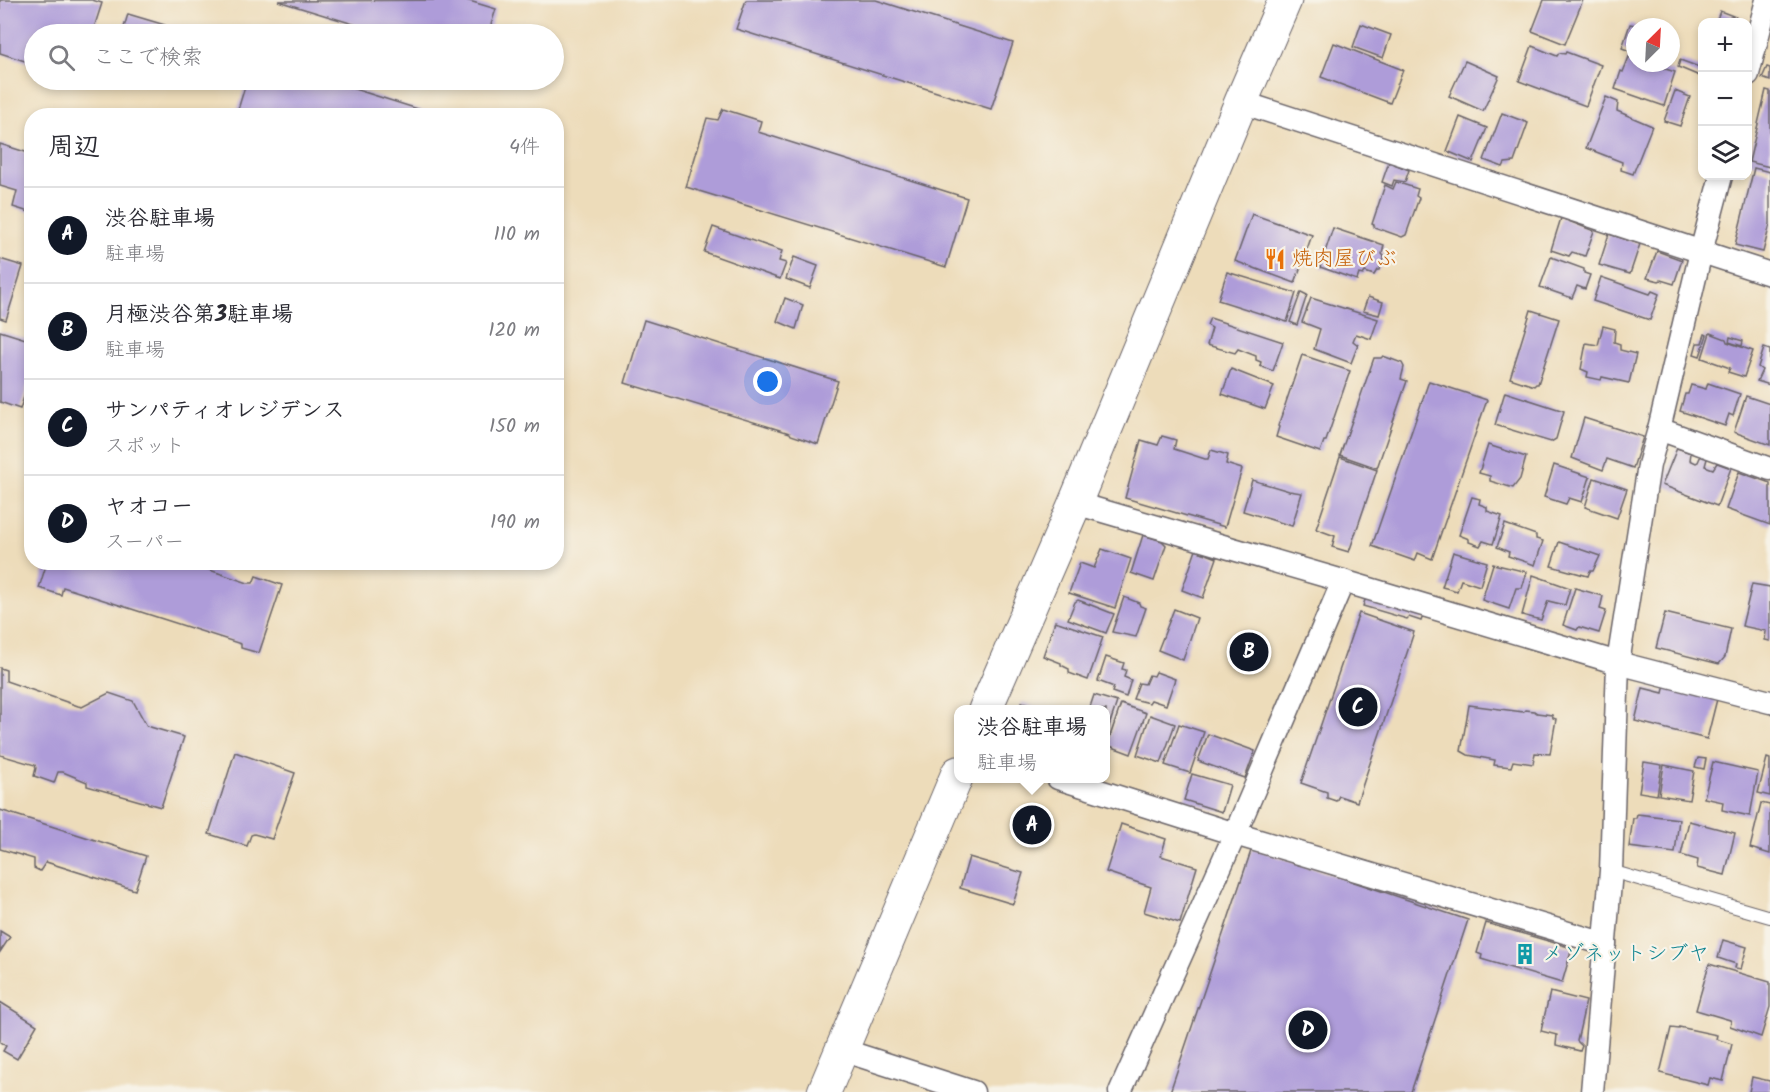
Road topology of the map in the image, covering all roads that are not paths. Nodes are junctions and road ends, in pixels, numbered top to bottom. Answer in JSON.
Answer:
{"nodes":[{"id":1,"x":1285,"y":0,"type":"edge"},
{"id":2,"x":1767,"y":0,"type":"edge"},
{"id":3,"x":1749,"y":72,"type":"edge"},
{"id":4,"x":1241,"y":102,"type":"junction"},
{"id":5,"x":1720,"y":180,"type":"edge"},
{"id":6,"x":1701,"y":252,"type":"junction"},
{"id":7,"x":1770,"y":274,"type":"edge"},
{"id":8,"x":1659,"y":429,"type":"junction"},
{"id":9,"x":1770,"y":469,"type":"edge"},
{"id":10,"x":1075,"y":503,"type":"junction"},
{"id":11,"x":1343,"y":581,"type":"junction"},
{"id":12,"x":1618,"y":663,"type":"junction"},
{"id":13,"x":1770,"y":702,"type":"edge"},
{"id":14,"x":988,"y":705,"type":"edge"},
{"id":15,"x":954,"y":783,"type":"edge"},
{"id":16,"x":1074,"y":783,"type":"edge"},
{"id":17,"x":1235,"y":834,"type":"junction"},
{"id":18,"x":1611,"y":871,"type":"junction"},
{"id":19,"x":1770,"y":917,"type":"edge"},
{"id":20,"x":1605,"y":944,"type":"junction"},
{"id":21,"x":842,"y":1050,"type":"junction"},
{"id":22,"x":824,"y":1092,"type":"edge"},
{"id":23,"x":973,"y":1092,"type":"edge"},
{"id":24,"x":1120,"y":1092,"type":"edge"},
{"id":25,"x":1592,"y":1092,"type":"edge"}],
"edges":[{"from":1,"to":4,"type":"street"},
{"from":2,"to":3,"type":"street"},
{"from":4,"to":6,"type":"street"},
{"from":4,"to":10,"type":"street"},
{"from":5,"to":6,"type":"street"},
{"from":6,"to":7,"type":"street"},
{"from":6,"to":8,"type":"street"},
{"from":8,"to":9,"type":"street"},
{"from":8,"to":12,"type":"street"},
{"from":10,"to":11,"type":"street"},
{"from":10,"to":14,"type":"street"},
{"from":11,"to":12,"type":"street"},
{"from":11,"to":17,"type":"street"},
{"from":12,"to":13,"type":"street"},
{"from":12,"to":18,"type":"street"},
{"from":15,"to":21,"type":"street"},
{"from":16,"to":17,"type":"street"},
{"from":17,"to":20,"type":"street"},
{"from":17,"to":24,"type":"street"},
{"from":18,"to":19,"type":"lane"},
{"from":18,"to":20,"type":"street"},
{"from":20,"to":25,"type":"street"},
{"from":21,"to":22,"type":"street"},
{"from":21,"to":23,"type":"street"}]}
